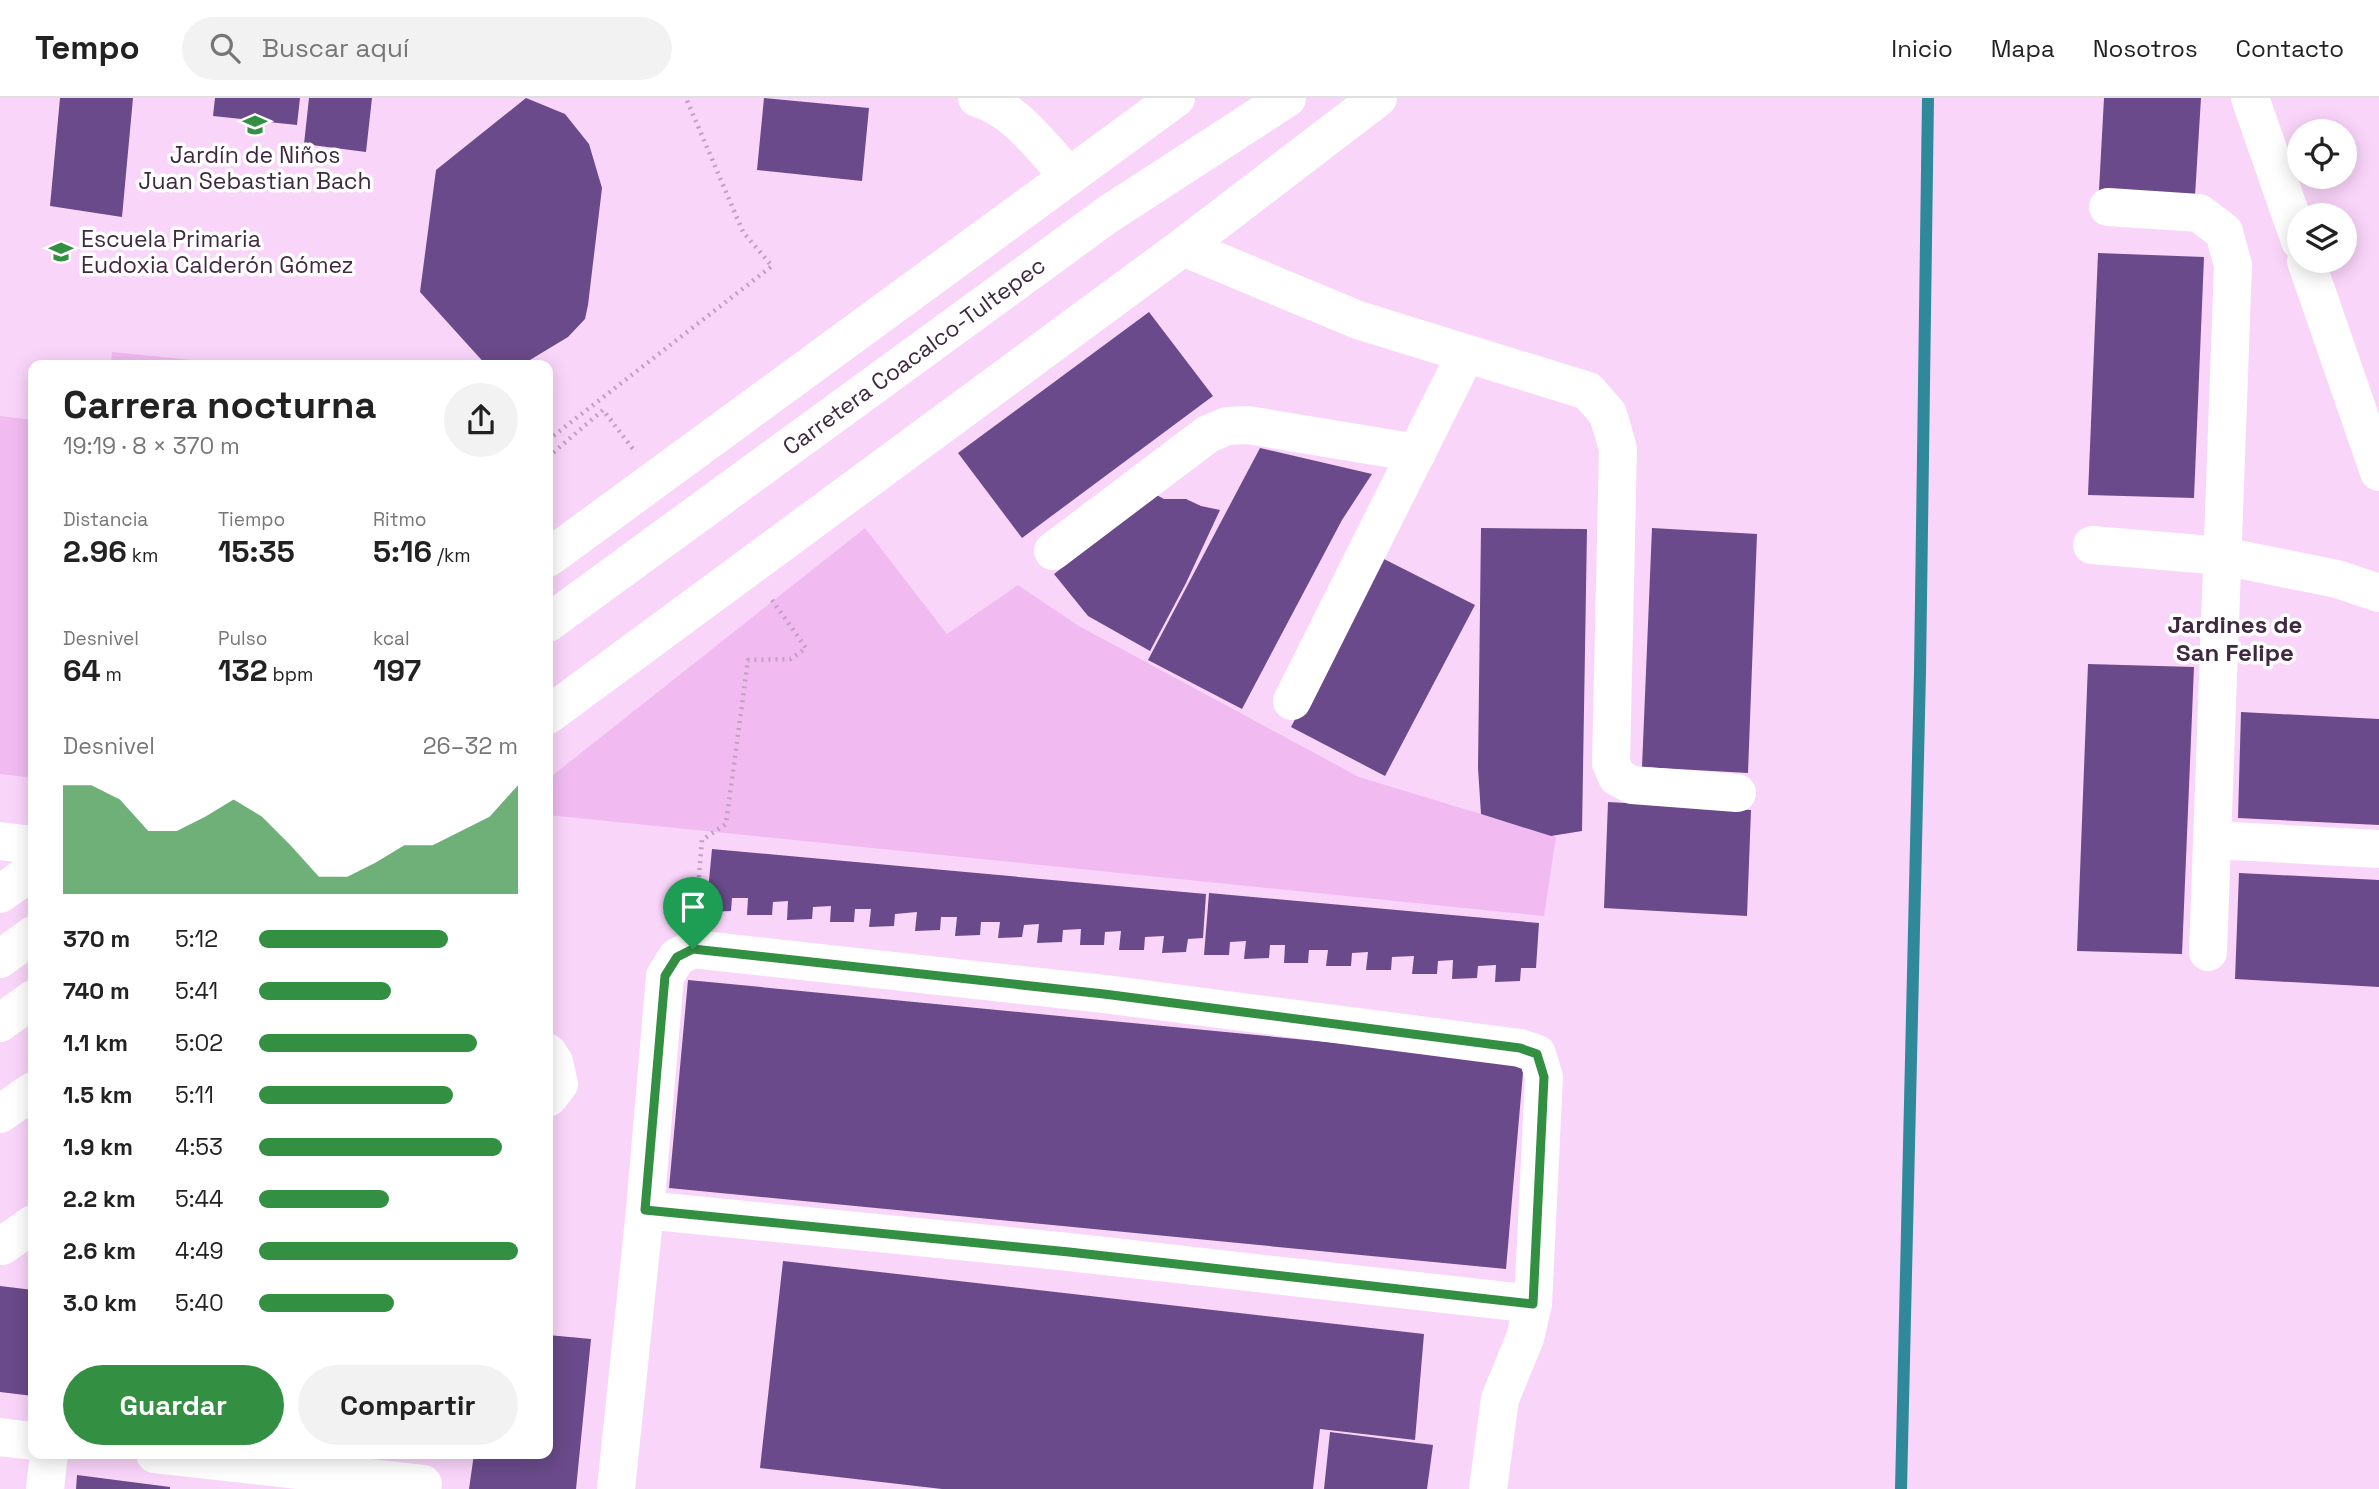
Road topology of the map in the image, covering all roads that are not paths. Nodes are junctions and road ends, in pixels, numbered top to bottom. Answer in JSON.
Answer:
{"nodes":[{"id":1,"x":977,"y":98,"type":"edge"},
{"id":2,"x":1176,"y":98,"type":"edge"},
{"id":3,"x":1287,"y":98,"type":"edge"},
{"id":4,"x":1378,"y":98,"type":"edge"},
{"id":5,"x":2250,"y":98,"type":"edge"},
{"id":6,"x":1069,"y":176,"type":"junction"},
{"id":7,"x":2287,"y":204,"type":"edge"},
{"id":8,"x":2108,"y":207,"type":"dead end"},
{"id":9,"x":1183,"y":247,"type":"junction"},
{"id":10,"x":2310,"y":273,"type":"edge"},
{"id":11,"x":1466,"y":354,"type":"junction"},
{"id":12,"x":1417,"y":453,"type":"junction"},
{"id":13,"x":2379,"y":472,"type":"edge"},
{"id":14,"x":2092,"y":545,"type":"dead end"},
{"id":15,"x":1053,"y":551,"type":"dead end"},
{"id":16,"x":553,"y":554,"type":"edge"},
{"id":17,"x":2223,"y":556,"type":"junction"},
{"id":18,"x":2379,"y":569,"type":"edge"},
{"id":19,"x":2337,"y":579,"type":"junction"},
{"id":20,"x":2379,"y":593,"type":"edge"},
{"id":21,"x":553,"y":619,"type":"edge"},
{"id":22,"x":1292,"y":701,"type":"dead end"},
{"id":23,"x":553,"y":711,"type":"edge"},
{"id":24,"x":1737,"y":793,"type":"dead end"},
{"id":25,"x":0,"y":841,"type":"edge"},
{"id":26,"x":2212,"y":841,"type":"junction"},
{"id":27,"x":28,"y":844,"type":"edge"},
{"id":28,"x":2379,"y":849,"type":"edge"},
{"id":29,"x":28,"y":874,"type":"edge"},
{"id":30,"x":0,"y":894,"type":"edge"},
{"id":31,"x":28,"y":939,"type":"edge"},
{"id":32,"x":2208,"y":952,"type":"dead end"},
{"id":33,"x":0,"y":959,"type":"edge"},
{"id":34,"x":28,"y":1003,"type":"edge"},
{"id":35,"x":0,"y":1023,"type":"edge"},
{"id":36,"x":553,"y":1060,"type":"edge"},
{"id":37,"x":553,"y":1092,"type":"edge"},
{"id":38,"x":28,"y":1094,"type":"edge"},
{"id":39,"x":0,"y":1114,"type":"edge"},
{"id":40,"x":645,"y":1210,"type":"junction"},
{"id":41,"x":28,"y":1228,"type":"edge"},
{"id":42,"x":2,"y":1246,"type":"dead end"},
{"id":43,"x":1533,"y":1304,"type":"junction"},
{"id":44,"x":0,"y":1437,"type":"edge"},
{"id":45,"x":28,"y":1440,"type":"edge"},
{"id":46,"x":48,"y":1459,"type":"edge"},
{"id":47,"x":187,"y":1459,"type":"edge"},
{"id":48,"x":327,"y":1481,"type":"edge"},
{"id":49,"x":423,"y":1484,"type":"dead end"},
{"id":50,"x":45,"y":1489,"type":"edge"},
{"id":51,"x":616,"y":1489,"type":"edge"},
{"id":52,"x":1488,"y":1489,"type":"edge"}],
"edges":[{"from":1,"to":6,"type":"street"},
{"from":2,"to":6,"type":"street"},
{"from":3,"to":21,"type":"street","name":"Carretera Coacalco-Tultepec"},
{"from":4,"to":9,"type":"street"},
{"from":5,"to":7,"type":"street"},
{"from":6,"to":16,"type":"street"},
{"from":8,"to":17,"type":"street"},
{"from":9,"to":11,"type":"street"},
{"from":9,"to":23,"type":"street"},
{"from":10,"to":13,"type":"street"},
{"from":11,"to":12,"type":"street"},
{"from":11,"to":24,"type":"street"},
{"from":12,"to":15,"type":"street"},
{"from":12,"to":22,"type":"street"},
{"from":14,"to":17,"type":"street"},
{"from":17,"to":19,"type":"street"},
{"from":17,"to":26,"type":"street"},
{"from":18,"to":19,"type":"street"},
{"from":19,"to":20,"type":"street"},
{"from":25,"to":27,"type":"street"},
{"from":26,"to":28,"type":"street"},
{"from":26,"to":32,"type":"street"},
{"from":29,"to":30,"type":"street"},
{"from":31,"to":33,"type":"street"},
{"from":34,"to":35,"type":"street"},
{"from":36,"to":37,"type":"street"},
{"from":38,"to":39,"type":"street"},
{"from":40,"to":43,"type":"street"},
{"from":40,"to":43,"type":"street"},
{"from":40,"to":51,"type":"street"},
{"from":41,"to":42,"type":"street"},
{"from":43,"to":52,"type":"street"},
{"from":44,"to":45,"type":"street"},
{"from":46,"to":50,"type":"street"},
{"from":47,"to":48,"type":"street"},
{"from":48,"to":49,"type":"street"}]}
